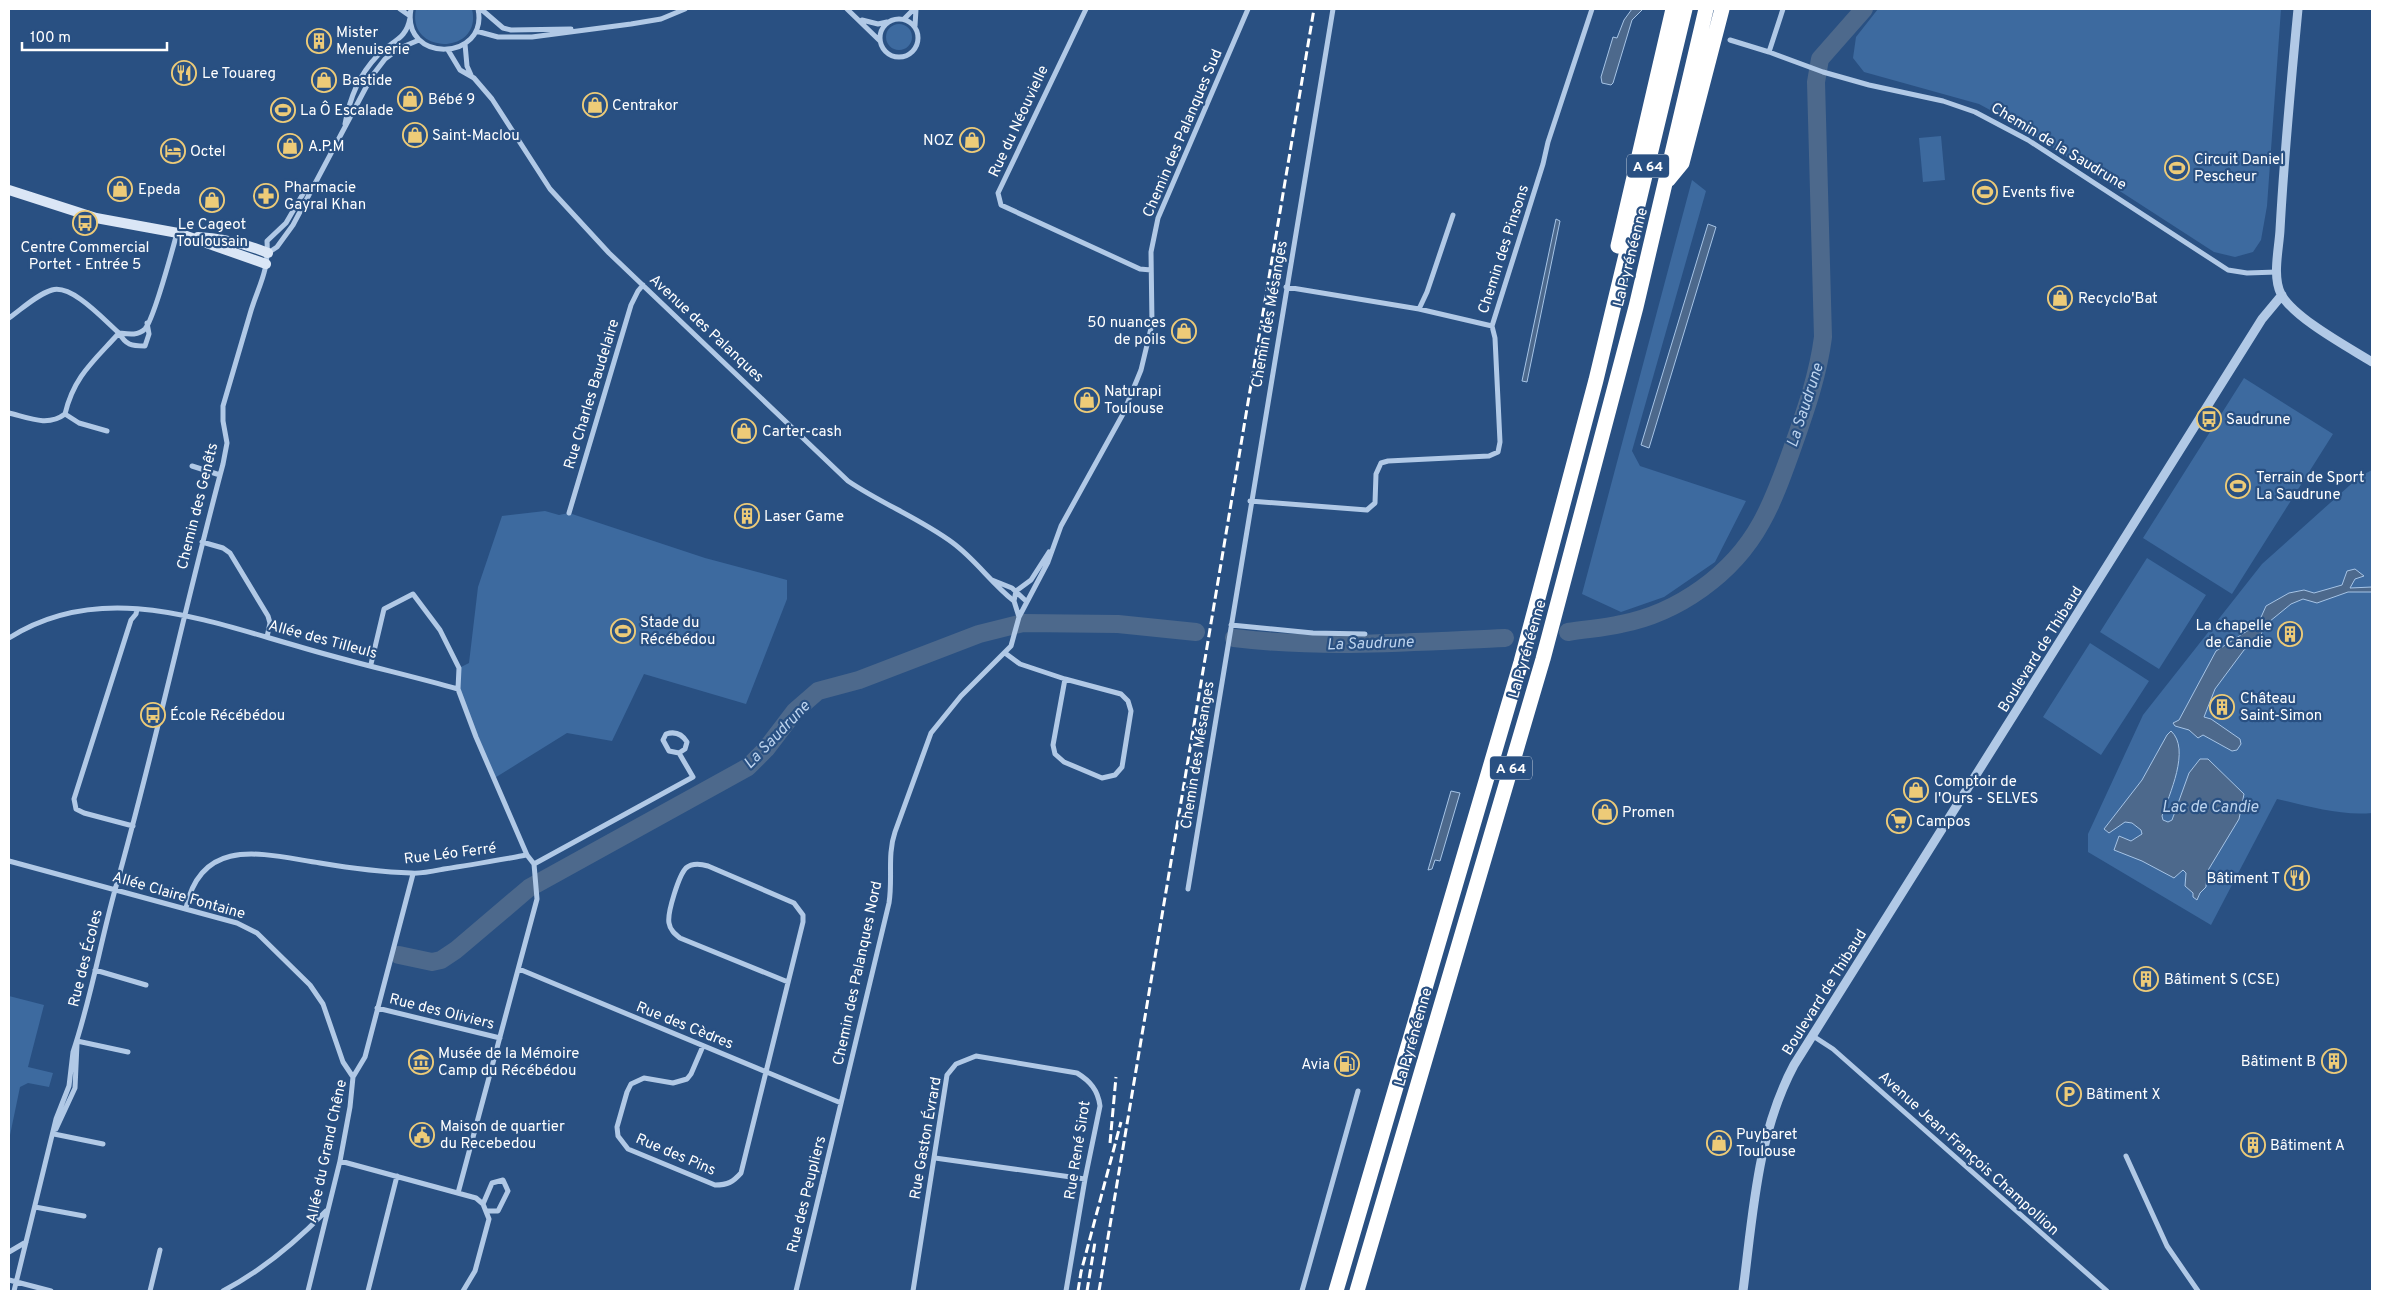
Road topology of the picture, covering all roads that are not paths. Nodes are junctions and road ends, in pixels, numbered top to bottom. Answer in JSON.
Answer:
{"nodes":[{"id":1,"x":400,"y":9,"type":"edge"},
{"id":2,"x":411,"y":9,"type":"edge"},
{"id":3,"x":480,"y":9,"type":"edge"},
{"id":4,"x":685,"y":9,"type":"edge"},
{"id":5,"x":847,"y":9,"type":"edge"},
{"id":6,"x":915,"y":9,"type":"edge"},
{"id":7,"x":1086,"y":9,"type":"edge"},
{"id":8,"x":1248,"y":9,"type":"edge"},
{"id":9,"x":1333,"y":9,"type":"edge"},
{"id":10,"x":1592,"y":9,"type":"edge"},
{"id":11,"x":1675,"y":9,"type":"edge"},
{"id":12,"x":1706,"y":9,"type":"edge"},
{"id":13,"x":1722,"y":9,"type":"edge"},
{"id":14,"x":1783,"y":9,"type":"edge"},
{"id":15,"x":2298,"y":9,"type":"edge"},
{"id":16,"x":410,"y":17,"type":"junction"},
{"id":17,"x":856,"y":18,"type":"junction"},
{"id":18,"x":904,"y":19,"type":"junction"},
{"id":19,"x":888,"y":21,"type":"junction"},
{"id":20,"x":915,"y":26,"type":"junction"},
{"id":21,"x":584,"y":29,"type":"junction"},
{"id":22,"x":476,"y":31,"type":"junction"},
{"id":23,"x":419,"y":40,"type":"junction"},
{"id":24,"x":1730,"y":40,"type":"dead end"},
{"id":25,"x":880,"y":41,"type":"junction"},
{"id":26,"x":465,"y":44,"type":"junction"},
{"id":27,"x":448,"y":50,"type":"junction"},
{"id":28,"x":1769,"y":52,"type":"junction"},
{"id":29,"x":471,"y":76,"type":"junction"},
{"id":30,"x":344,"y":130,"type":"junction"},
{"id":31,"x":1666,"y":182,"type":"junction"},
{"id":32,"x":314,"y":185,"type":"junction"},
{"id":33,"x":9,"y":190,"type":"edge"},
{"id":34,"x":1453,"y":215,"type":"dead end"},
{"id":35,"x":178,"y":233,"type":"junction"},
{"id":36,"x":267,"y":259,"type":"junction"},
{"id":37,"x":1151,"y":270,"type":"junction"},
{"id":38,"x":2277,"y":272,"type":"junction"},
{"id":39,"x":643,"y":285,"type":"junction"},
{"id":40,"x":1286,"y":287,"type":"junction"},
{"id":41,"x":2282,"y":295,"type":"junction"},
{"id":42,"x":1419,"y":309,"type":"junction"},
{"id":43,"x":9,"y":318,"type":"edge"},
{"id":44,"x":147,"y":324,"type":"junction"},
{"id":45,"x":1492,"y":326,"type":"junction"},
{"id":46,"x":119,"y":333,"type":"junction"},
{"id":47,"x":2372,"y":362,"type":"edge"},
{"id":48,"x":9,"y":413,"type":"edge"},
{"id":49,"x":65,"y":414,"type":"junction"},
{"id":50,"x":107,"y":431,"type":"dead end"},
{"id":51,"x":192,"y":466,"type":"dead end"},
{"id":52,"x":220,"y":475,"type":"junction"},
{"id":53,"x":1250,"y":500,"type":"junction"},
{"id":54,"x":569,"y":513,"type":"dead end"},
{"id":55,"x":202,"y":542,"type":"junction"},
{"id":56,"x":1052,"y":546,"type":"junction"},
{"id":57,"x":992,"y":580,"type":"junction"},
{"id":58,"x":1016,"y":591,"type":"junction"},
{"id":59,"x":1026,"y":600,"type":"junction"},
{"id":60,"x":1014,"y":601,"type":"junction"},
{"id":61,"x":137,"y":609,"type":"junction"},
{"id":62,"x":185,"y":615,"type":"junction"},
{"id":63,"x":1019,"y":617,"type":"junction"},
{"id":64,"x":1231,"y":625,"type":"junction"},
{"id":65,"x":1365,"y":634,"type":"dead end"},
{"id":66,"x":267,"y":637,"type":"junction"},
{"id":67,"x":9,"y":638,"type":"edge"},
{"id":68,"x":1005,"y":653,"type":"junction"},
{"id":69,"x":371,"y":664,"type":"junction"},
{"id":70,"x":1065,"y":679,"type":"junction"},
{"id":71,"x":458,"y":689,"type":"junction"},
{"id":72,"x":680,"y":753,"type":"junction"},
{"id":73,"x":133,"y":826,"type":"junction"},
{"id":74,"x":527,"y":855,"type":"junction"},
{"id":75,"x":9,"y":862,"type":"edge"},
{"id":76,"x":534,"y":864,"type":"junction"},
{"id":77,"x":413,"y":874,"type":"junction"},
{"id":78,"x":118,"y":880,"type":"joint"},
{"id":79,"x":115,"y":889,"type":"junction"},
{"id":80,"x":1188,"y":889,"type":"dead end"},
{"id":81,"x":186,"y":908,"type":"junction"},
{"id":82,"x":95,"y":970,"type":"junction"},
{"id":83,"x":519,"y":970,"type":"junction"},
{"id":84,"x":788,"y":982,"type":"junction"},
{"id":85,"x":146,"y":985,"type":"dead end"},
{"id":86,"x":378,"y":1008,"type":"junction"},
{"id":87,"x":1813,"y":1036,"type":"junction"},
{"id":88,"x":500,"y":1038,"type":"junction"},
{"id":89,"x":77,"y":1041,"type":"junction"},
{"id":90,"x":703,"y":1046,"type":"junction"},
{"id":91,"x":128,"y":1052,"type":"dead end"},
{"id":92,"x":1026,"y":1064,"type":"joint"},
{"id":93,"x":767,"y":1072,"type":"junction"},
{"id":94,"x":353,"y":1077,"type":"junction"},
{"id":95,"x":1358,"y":1091,"type":"dead end"},
{"id":96,"x":841,"y":1102,"type":"junction"},
{"id":97,"x":54,"y":1134,"type":"junction"},
{"id":98,"x":103,"y":1144,"type":"dead end"},
{"id":99,"x":2126,"y":1156,"type":"dead end"},
{"id":100,"x":934,"y":1158,"type":"junction"},
{"id":101,"x":340,"y":1161,"type":"junction"},
{"id":102,"x":397,"y":1176,"type":"junction"},
{"id":103,"x":1085,"y":1179,"type":"junction"},
{"id":104,"x":458,"y":1193,"type":"junction"},
{"id":105,"x":484,"y":1204,"type":"junction"},
{"id":106,"x":35,"y":1207,"type":"junction"},
{"id":107,"x":327,"y":1209,"type":"junction"},
{"id":108,"x":488,"y":1211,"type":"junction"},
{"id":109,"x":84,"y":1216,"type":"dead end"},
{"id":110,"x":26,"y":1242,"type":"junction"},
{"id":111,"x":160,"y":1250,"type":"dead end"},
{"id":112,"x":9,"y":1252,"type":"edge"},
{"id":113,"x":9,"y":1280,"type":"edge"},
{"id":114,"x":16,"y":1282,"type":"junction"},
{"id":115,"x":14,"y":1291,"type":"edge"},
{"id":116,"x":51,"y":1291,"type":"edge"},
{"id":117,"x":150,"y":1291,"type":"edge"},
{"id":118,"x":223,"y":1291,"type":"edge"},
{"id":119,"x":308,"y":1291,"type":"edge"},
{"id":120,"x":368,"y":1291,"type":"edge"},
{"id":121,"x":463,"y":1291,"type":"edge"},
{"id":122,"x":796,"y":1291,"type":"edge"},
{"id":123,"x":913,"y":1291,"type":"edge"},
{"id":124,"x":1066,"y":1291,"type":"edge"},
{"id":125,"x":1302,"y":1291,"type":"edge"},
{"id":126,"x":1336,"y":1291,"type":"edge"},
{"id":127,"x":1357,"y":1291,"type":"edge"},
{"id":128,"x":1743,"y":1291,"type":"edge"},
{"id":129,"x":2107,"y":1291,"type":"edge"},
{"id":130,"x":2198,"y":1291,"type":"edge"}],
"edges":[{"from":1,"to":16,"type":"street"},
{"from":2,"to":16,"type":"street"},
{"from":3,"to":21,"type":"street"},
{"from":3,"to":22,"type":"street"},
{"from":4,"to":21,"type":"street"},
{"from":5,"to":17,"type":"street"},
{"from":6,"to":18,"type":"street"},
{"from":6,"to":20,"type":"street"},
{"from":7,"to":37,"type":"street","name":"Rue du Néouvielle"},
{"from":8,"to":37,"type":"street","name":"Chemin des Palanques Sud"},
{"from":9,"to":40,"type":"street","name":"Chemin des Mésanges"},
{"from":10,"to":45,"type":"street","name":"Chemin des Pinsons"},
{"from":11,"to":126,"type":"highway","name":"La Pyrénéenne","number":"A 64"},
{"from":12,"to":31,"type":"highway","name":"La Pyrénéenne","number":"A 64"},
{"from":13,"to":31,"type":"highway"},
{"from":14,"to":28,"type":"street"},
{"from":15,"to":38,"type":"street"},
{"from":16,"to":23,"type":"street"},
{"from":16,"to":30,"type":"street"},
{"from":17,"to":19,"type":"street"},
{"from":17,"to":25,"type":"street"},
{"from":18,"to":19,"type":"street"},
{"from":18,"to":20,"type":"street"},
{"from":19,"to":25,"type":"street"},
{"from":20,"to":25,"type":"street"},
{"from":21,"to":22,"type":"street"},
{"from":22,"to":26,"type":"street"},
{"from":23,"to":27,"type":"street"},
{"from":23,"to":30,"type":"street","name":"Chemin des Genêts"},
{"from":24,"to":28,"type":"street","name":"Chemin de la Saudrune"},
{"from":26,"to":27,"type":"street"},
{"from":26,"to":29,"type":"street"},
{"from":27,"to":29,"type":"street","name":"Avenue des Palanques"},
{"from":28,"to":38,"type":"street","name":"Chemin de la Saudrune"},
{"from":29,"to":39,"type":"street","name":"Avenue des Palanques"},
{"from":30,"to":32,"type":"street","name":"Chemin des Genêts"},
{"from":31,"to":127,"type":"highway","name":"La Pyrénéenne","number":"A 64"},
{"from":32,"to":36,"type":"street","name":"Chemin des Genêts"},
{"from":32,"to":36,"type":"street"},
{"from":33,"to":35,"type":"main road"},
{"from":34,"to":42,"type":"street"},
{"from":35,"to":36,"type":"main road"},
{"from":35,"to":44,"type":"street"},
{"from":36,"to":52,"type":"street","name":"Chemin des Genêts"},
{"from":37,"to":56,"type":"street","name":"Chemin des Palanques Sud"},
{"from":38,"to":41,"type":"street"},
{"from":39,"to":54,"type":"street","name":"Rue Charles Baudelaire"},
{"from":39,"to":57,"type":"street","name":"Avenue des Palanques"},
{"from":40,"to":42,"type":"street","name":"Chemin des Pinsons"},
{"from":40,"to":53,"type":"street","name":"Chemin des Mésanges"},
{"from":41,"to":47,"type":"street"},
{"from":41,"to":87,"type":"street","name":"Boulevard de Thibaud"},
{"from":42,"to":45,"type":"street","name":"Chemin des Pinsons"},
{"from":43,"to":46,"type":"street"},
{"from":44,"to":46,"type":"street"},
{"from":44,"to":46,"type":"street"},
{"from":45,"to":53,"type":"street"},
{"from":46,"to":49,"type":"street"},
{"from":48,"to":49,"type":"street"},
{"from":49,"to":50,"type":"street"},
{"from":51,"to":52,"type":"street"},
{"from":52,"to":55,"type":"street","name":"Chemin des Genêts"},
{"from":53,"to":64,"type":"street","name":"Chemin des Mésanges"},
{"from":55,"to":62,"type":"street","name":"Chemin des Genêts"},
{"from":55,"to":66,"type":"street"},
{"from":56,"to":58,"type":"street","name":"Chemin des Palanques Sud"},
{"from":56,"to":59,"type":"street","name":"Chemin des Palanques Sud"},
{"from":57,"to":58,"type":"street","name":"Avenue des Palanques"},
{"from":57,"to":60,"type":"street","name":"Avenue des Palanques"},
{"from":58,"to":59,"type":"street","name":"Avenue des Palanques"},
{"from":58,"to":60,"type":"street"},
{"from":59,"to":63,"type":"street","name":"Chemin des Palanques Nord"},
{"from":60,"to":63,"type":"street"},
{"from":61,"to":62,"type":"street","name":"Allée des Tilleuls"},
{"from":61,"to":67,"type":"street","name":"Allée des Tilleuls"},
{"from":61,"to":73,"type":"street"},
{"from":62,"to":66,"type":"street","name":"Allée des Tilleuls"},
{"from":62,"to":73,"type":"street","name":"Chemin des Genêts"},
{"from":63,"to":68,"type":"street","name":"Chemin des Palanques Nord"},
{"from":64,"to":65,"type":"street"},
{"from":64,"to":80,"type":"street","name":"Chemin des Mésanges"},
{"from":66,"to":69,"type":"street","name":"Allée des Tilleuls"},
{"from":68,"to":70,"type":"street"},
{"from":68,"to":96,"type":"street","name":"Chemin des Palanques Nord"},
{"from":69,"to":71,"type":"street","name":"Allée des Tilleuls"},
{"from":69,"to":71,"type":"street"},
{"from":70,"to":70,"type":"street"},
{"from":71,"to":74,"type":"street"},
{"from":72,"to":72,"type":"street"},
{"from":72,"to":76,"type":"street"},
{"from":73,"to":78,"type":"street","name":"Chemin des Genêts"},
{"from":74,"to":76,"type":"street"},
{"from":74,"to":77,"type":"street","name":"Rue Léo Ferré"},
{"from":75,"to":79,"type":"street","name":"Allée Claire Fontaine"},
{"from":76,"to":83,"type":"street"},
{"from":77,"to":81,"type":"street","name":"Rue Léo Ferré"},
{"from":77,"to":86,"type":"street","name":"Allée du Grand Chêne"},
{"from":78,"to":79,"type":"street","name":"Rue des Écoles"},
{"from":79,"to":81,"type":"street","name":"Allée Claire Fontaine"},
{"from":79,"to":82,"type":"street","name":"Rue des Écoles"},
{"from":81,"to":94,"type":"street","name":"Allée Claire Fontaine"},
{"from":82,"to":85,"type":"street"},
{"from":82,"to":89,"type":"street","name":"Rue des Écoles"},
{"from":83,"to":88,"type":"street"},
{"from":83,"to":90,"type":"street","name":"Rue des Cèdres"},
{"from":84,"to":84,"type":"street","name":"Rue des Pins"},
{"from":84,"to":93,"type":"street","name":"Rue des Pins"},
{"from":86,"to":88,"type":"street","name":"Rue des Oliviers"},
{"from":86,"to":94,"type":"street","name":"Allée du Grand Chêne"},
{"from":87,"to":128,"type":"street","name":"Boulevard de Thibaud"},
{"from":87,"to":129,"type":"street","name":"Avenue Jean-François Champollion"},
{"from":88,"to":104,"type":"street"},
{"from":89,"to":91,"type":"street"},
{"from":89,"to":97,"type":"street","name":"Rue des Écoles"},
{"from":90,"to":93,"type":"street","name":"Rue des Cèdres"},
{"from":90,"to":93,"type":"street","name":"Rue des Pins"},
{"from":92,"to":100,"type":"street","name":"Rue Gaston Évrard"},
{"from":92,"to":103,"type":"street","name":"Rue René Sirot"},
{"from":93,"to":96,"type":"street","name":"Rue des Cèdres"},
{"from":94,"to":101,"type":"street","name":"Allée du Grand Chêne"},
{"from":95,"to":125,"type":"street"},
{"from":96,"to":122,"type":"street","name":"Rue des Peupliers"},
{"from":97,"to":98,"type":"street"},
{"from":97,"to":106,"type":"street","name":"Rue des Écoles"},
{"from":99,"to":130,"type":"street"},
{"from":100,"to":103,"type":"street"},
{"from":100,"to":123,"type":"street","name":"Rue Gaston Évrard"},
{"from":101,"to":102,"type":"street"},
{"from":101,"to":107,"type":"street","name":"Allée du Grand Chêne"},
{"from":102,"to":104,"type":"street"},
{"from":102,"to":120,"type":"street"},
{"from":103,"to":124,"type":"street","name":"Rue René Sirot"},
{"from":104,"to":105,"type":"street"},
{"from":105,"to":108,"type":"street"},
{"from":105,"to":108,"type":"street"},
{"from":106,"to":109,"type":"street"},
{"from":106,"to":110,"type":"street","name":"Rue des Écoles"},
{"from":107,"to":118,"type":"street"},
{"from":107,"to":119,"type":"street","name":"Allée du Grand Chêne"},
{"from":108,"to":121,"type":"street"},
{"from":110,"to":112,"type":"street"},
{"from":110,"to":114,"type":"street","name":"Rue des Écoles"},
{"from":111,"to":117,"type":"street"},
{"from":113,"to":114,"type":"street"},
{"from":114,"to":115,"type":"street","name":"Rue des Écoles"},
{"from":114,"to":116,"type":"street"}]}
